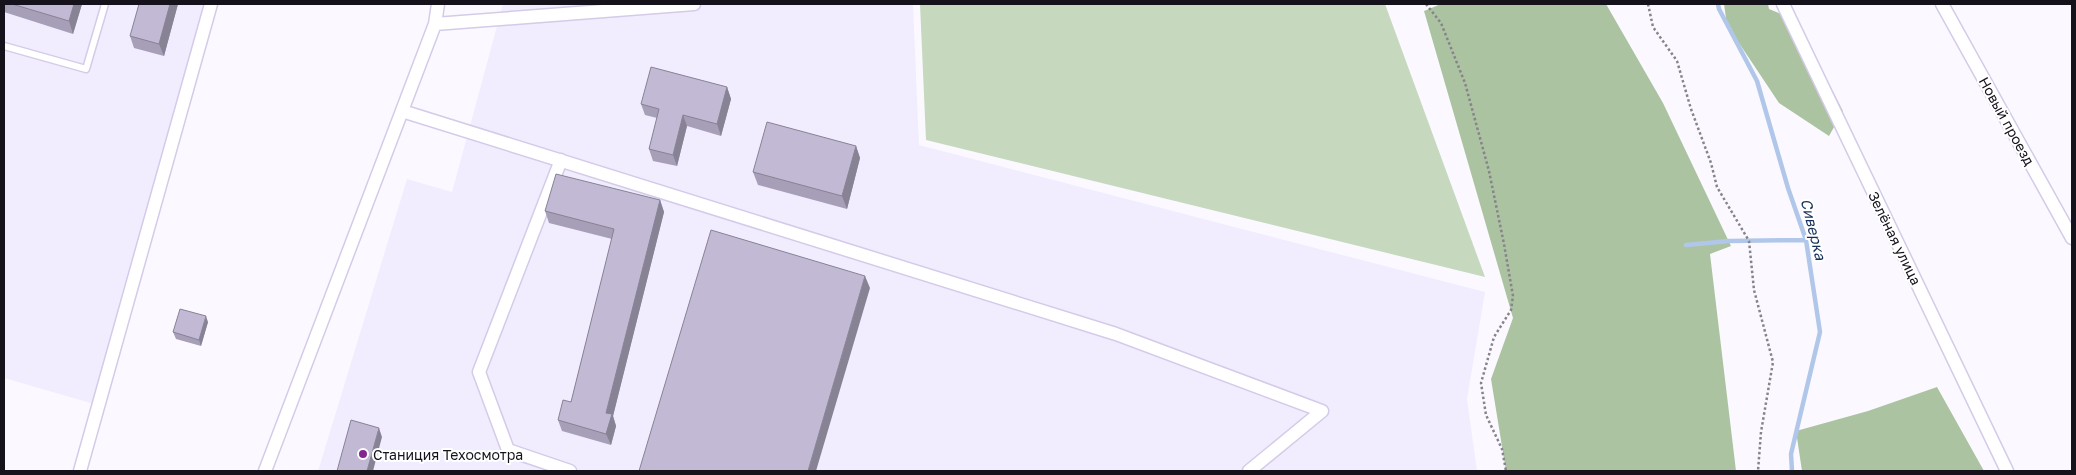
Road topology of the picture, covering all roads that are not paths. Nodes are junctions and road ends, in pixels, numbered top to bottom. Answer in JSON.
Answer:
{"nodes":[{"id":1,"x":105,"y":4,"type":"edge"},
{"id":2,"x":211,"y":4,"type":"edge"},
{"id":3,"x":438,"y":4,"type":"edge"},
{"id":4,"x":694,"y":4,"type":"edge"},
{"id":5,"x":1783,"y":4,"type":"edge"},
{"id":6,"x":1942,"y":4,"type":"edge"},
{"id":7,"x":435,"y":24,"type":"junction"},
{"id":8,"x":4,"y":46,"type":"edge"},
{"id":9,"x":402,"y":111,"type":"junction"},
{"id":10,"x":561,"y":160,"type":"junction"},
{"id":11,"x":2072,"y":238,"type":"edge"},
{"id":12,"x":80,"y":471,"type":"edge"},
{"id":13,"x":265,"y":471,"type":"edge"},
{"id":14,"x":570,"y":471,"type":"edge"},
{"id":15,"x":1249,"y":471,"type":"edge"},
{"id":16,"x":2007,"y":471,"type":"edge"}],
"edges":[{"from":1,"to":8,"type":"lane"},
{"from":2,"to":12,"type":"street"},
{"from":3,"to":7,"type":"street"},
{"from":4,"to":7,"type":"street"},
{"from":5,"to":16,"type":"street","name":"Зелёная улица"},
{"from":6,"to":11,"type":"street","name":"Новый проезд"},
{"from":7,"to":9,"type":"street"},
{"from":9,"to":10,"type":"street"},
{"from":9,"to":13,"type":"street"},
{"from":10,"to":14,"type":"street"},
{"from":10,"to":15,"type":"street"}]}
